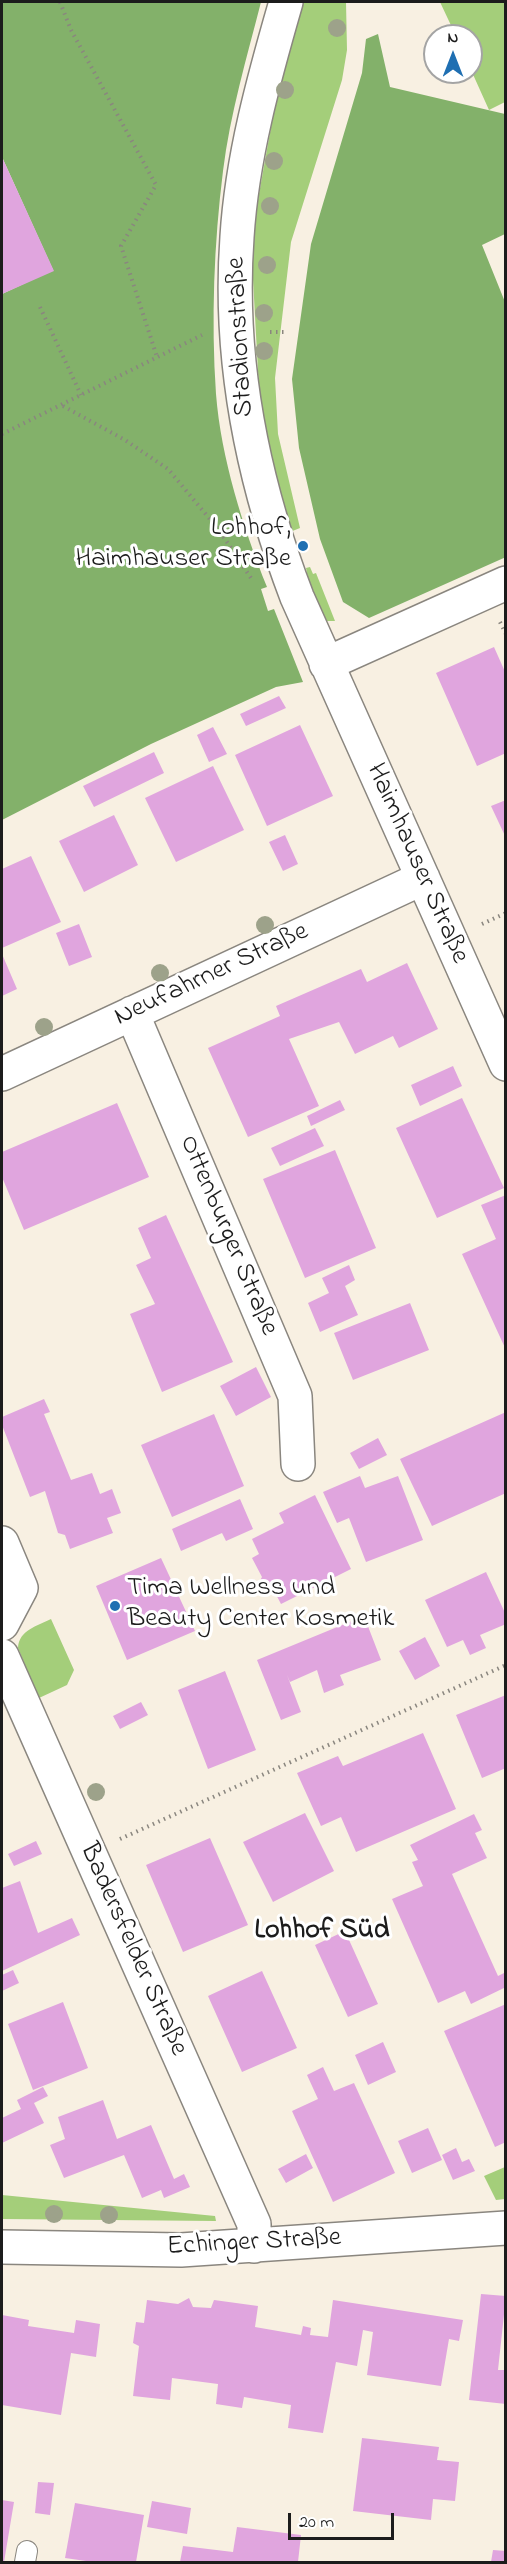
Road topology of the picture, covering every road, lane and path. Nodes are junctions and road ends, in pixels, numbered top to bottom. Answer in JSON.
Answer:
{"nodes":[{"id":1,"x":60,"y":2,"type":"edge"},
{"id":2,"x":286,"y":2,"type":"edge"},
{"id":3,"x":40,"y":307,"type":"dead end"},
{"id":4,"x":205,"y":334,"type":"dead end"},
{"id":5,"x":157,"y":357,"type":"junction"},
{"id":6,"x":81,"y":395,"type":"junction"},
{"id":7,"x":62,"y":406,"type":"junction"},
{"id":8,"x":2,"y":434,"type":"edge"},
{"id":9,"x":290,"y":577,"type":"junction"},
{"id":10,"x":506,"y":583,"type":"edge"},
{"id":11,"x":326,"y":664,"type":"junction"},
{"id":12,"x":423,"y":878,"type":"junction"},
{"id":13,"x":132,"y":1013,"type":"junction"},
{"id":14,"x":506,"y":1064,"type":"edge"},
{"id":15,"x":2,"y":1074,"type":"edge"},
{"id":16,"x":298,"y":1464,"type":"dead end"},
{"id":17,"x":2,"y":1543,"type":"edge"},
{"id":18,"x":2,"y":1624,"type":"edge"},
{"id":19,"x":2,"y":1656,"type":"edge"},
{"id":20,"x":506,"y":1665,"type":"edge"},
{"id":21,"x":89,"y":1852,"type":"junction"},
{"id":22,"x":506,"y":2228,"type":"edge"},
{"id":23,"x":254,"y":2246,"type":"junction"},
{"id":24,"x":2,"y":2247,"type":"edge"}],
"edges":[{"from":1,"to":5,"type":"path"},
{"from":2,"to":9,"type":"street","name":"Stadionstraße"},
{"from":3,"to":6,"type":"path"},
{"from":4,"to":5,"type":"path"},
{"from":5,"to":6,"type":"path"},
{"from":6,"to":7,"type":"path"},
{"from":7,"to":8,"type":"path"},
{"from":7,"to":9,"type":"path"},
{"from":9,"to":11,"type":"street","name":"Stadionstraße"},
{"from":10,"to":11,"type":"street"},
{"from":11,"to":12,"type":"street","name":"Haimhauser Straße"},
{"from":12,"to":13,"type":"street","name":"Neufahrner Straße"},
{"from":12,"to":14,"type":"street","name":"Haimhauser Straße"},
{"from":13,"to":15,"type":"street","name":"Neufahrner Straße"},
{"from":13,"to":16,"type":"street","name":"Ottenburger Straße"},
{"from":17,"to":18,"type":"street"},
{"from":19,"to":21,"type":"street","name":"Badersfelder Straße"},
{"from":20,"to":21,"type":"path"},
{"from":21,"to":23,"type":"street","name":"Badersfelder Straße"},
{"from":22,"to":23,"type":"street","name":"Echinger Straße"},
{"from":23,"to":24,"type":"street","name":"Echinger Straße"}]}
